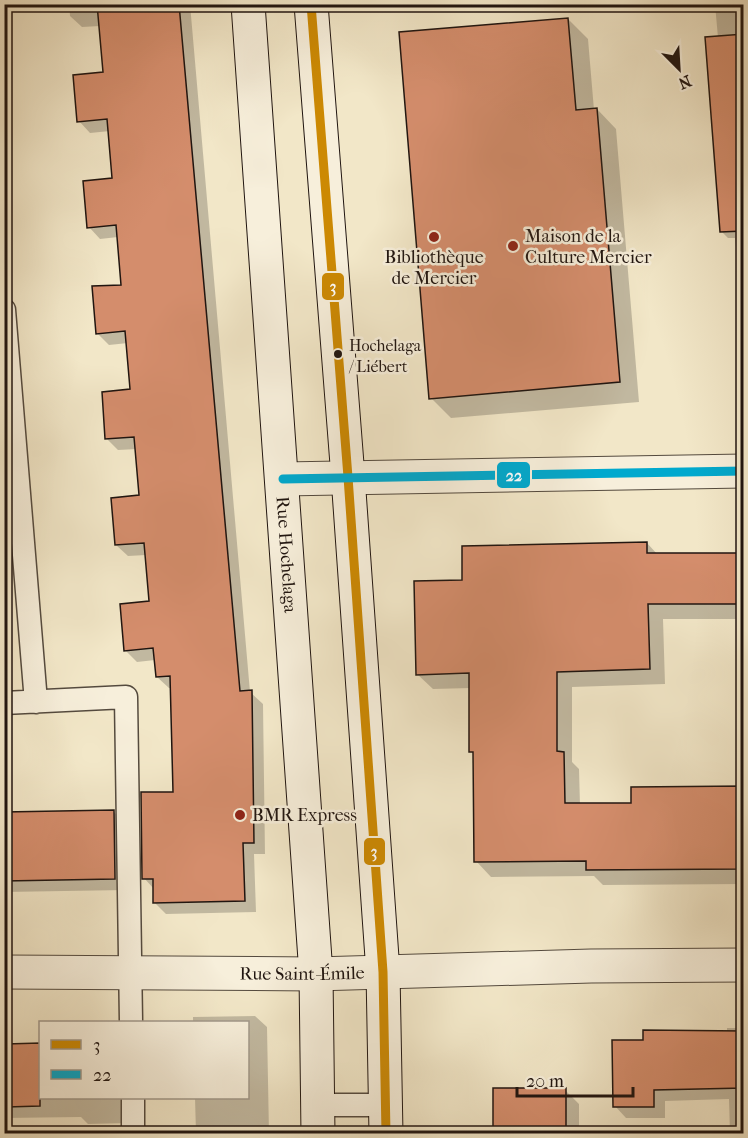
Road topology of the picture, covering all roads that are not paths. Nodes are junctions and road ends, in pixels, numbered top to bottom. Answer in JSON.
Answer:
{"nodes":[{"id":1,"x":248,"y":4,"type":"edge"},
{"id":2,"x":311,"y":4,"type":"edge"},
{"id":3,"x":4,"y":310,"type":"edge"},
{"id":4,"x":744,"y":471,"type":"edge"},
{"id":5,"x":348,"y":477,"type":"junction"},
{"id":6,"x":282,"y":479,"type":"junction"},
{"id":7,"x":36,"y":702,"type":"junction"},
{"id":8,"x":4,"y":703,"type":"edge"},
{"id":9,"x":744,"y":965,"type":"edge"},
{"id":10,"x":4,"y":972,"type":"edge"},
{"id":11,"x":383,"y":972,"type":"junction"},
{"id":12,"x":130,"y":973,"type":"junction"},
{"id":13,"x":316,"y":974,"type":"junction"},
{"id":14,"x":131,"y":1021,"type":"edge"},
{"id":15,"x":133,"y":1099,"type":"edge"},
{"id":16,"x":318,"y":1119,"type":"edge"},
{"id":17,"x":386,"y":1119,"type":"edge"},
{"id":18,"x":133,"y":1134,"type":"edge"}],
"edges":[{"from":1,"to":6,"type":"main road","name":"Rue Hochelaga"},
{"from":2,"to":5,"type":"main road","name":"Rue Hochelaga"},
{"from":3,"to":7,"type":"lane"},
{"from":4,"to":5,"type":"main road"},
{"from":5,"to":6,"type":"main road"},
{"from":5,"to":11,"type":"main road","name":"Rue Hochelaga"},
{"from":6,"to":13,"type":"main road","name":"Rue Hochelaga"},
{"from":7,"to":8,"type":"lane"},
{"from":7,"to":12,"type":"lane"},
{"from":9,"to":11,"type":"main road","name":"Rue Saint-Émile"},
{"from":10,"to":12,"type":"main road","name":"Rue Saint-Émile"},
{"from":11,"to":13,"type":"main road","name":"Rue Saint-Émile"},
{"from":11,"to":17,"type":"main road","name":"Rue Hochelaga"},
{"from":12,"to":13,"type":"main road","name":"Rue Saint-Émile"},
{"from":12,"to":14,"type":"lane"},
{"from":13,"to":16,"type":"main road","name":"Rue Hochelaga"},
{"from":15,"to":18,"type":"lane"},
{"from":16,"to":17,"type":"lane","name":"Rue Hochelaga"}]}
